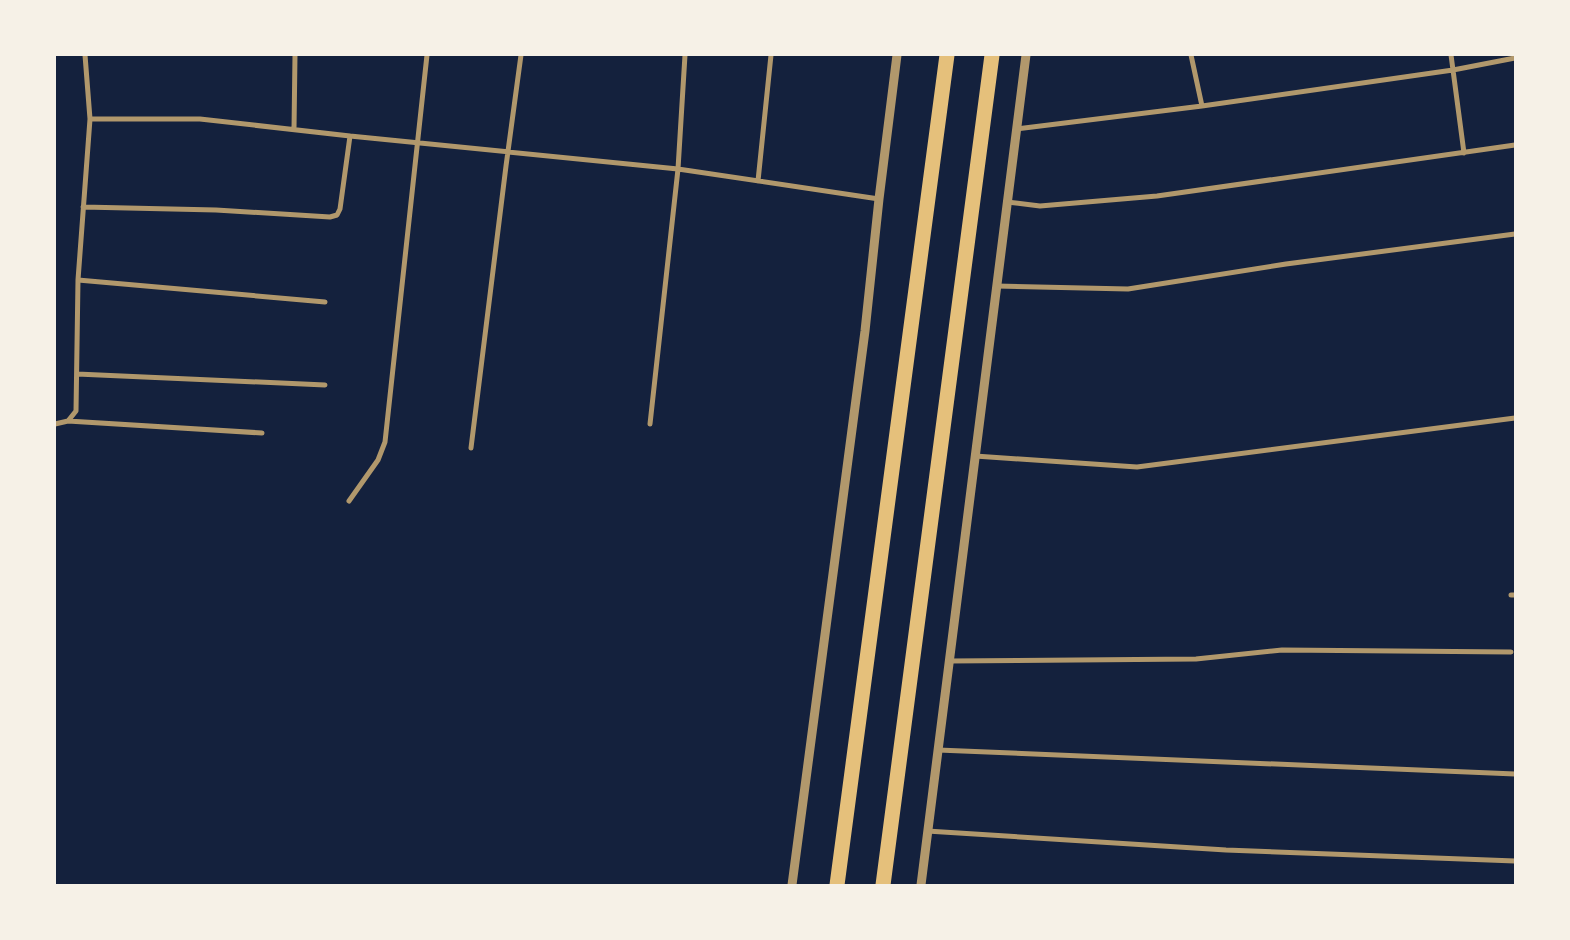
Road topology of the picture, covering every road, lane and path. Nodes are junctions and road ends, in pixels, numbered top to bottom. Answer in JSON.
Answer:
{"nodes":[{"id":1,"x":86,"y":55,"type":"edge"},
{"id":2,"x":295,"y":55,"type":"edge"},
{"id":3,"x":427,"y":55,"type":"edge"},
{"id":4,"x":521,"y":55,"type":"edge"},
{"id":5,"x":685,"y":55,"type":"edge"},
{"id":6,"x":771,"y":55,"type":"edge"},
{"id":7,"x":897,"y":55,"type":"edge"},
{"id":8,"x":947,"y":55,"type":"edge"},
{"id":9,"x":992,"y":55,"type":"edge"},
{"id":10,"x":1026,"y":55,"type":"edge"},
{"id":11,"x":1191,"y":55,"type":"edge"},
{"id":12,"x":1451,"y":55,"type":"edge"},
{"id":13,"x":1515,"y":58,"type":"edge"},
{"id":14,"x":1453,"y":70,"type":"junction"},
{"id":15,"x":1202,"y":106,"type":"junction"},
{"id":16,"x":90,"y":119,"type":"junction"},
{"id":17,"x":294,"y":129,"type":"junction"},
{"id":18,"x":1016,"y":129,"type":"junction"},
{"id":19,"x":350,"y":136,"type":"junction"},
{"id":20,"x":417,"y":142,"type":"junction"},
{"id":21,"x":1515,"y":145,"type":"edge"},
{"id":22,"x":508,"y":152,"type":"junction"},
{"id":23,"x":1464,"y":153,"type":"junction"},
{"id":24,"x":678,"y":169,"type":"junction"},
{"id":25,"x":758,"y":181,"type":"junction"},
{"id":26,"x":879,"y":199,"type":"junction"},
{"id":27,"x":1007,"y":202,"type":"junction"},
{"id":28,"x":83,"y":208,"type":"junction"},
{"id":29,"x":1515,"y":234,"type":"edge"},
{"id":30,"x":78,"y":280,"type":"junction"},
{"id":31,"x":996,"y":286,"type":"junction"},
{"id":32,"x":325,"y":302,"type":"dead end"},
{"id":33,"x":77,"y":374,"type":"junction"},
{"id":34,"x":325,"y":385,"type":"dead end"},
{"id":35,"x":1515,"y":418,"type":"edge"},
{"id":36,"x":68,"y":421,"type":"junction"},
{"id":37,"x":55,"y":424,"type":"edge"},
{"id":38,"x":650,"y":424,"type":"dead end"},
{"id":39,"x":262,"y":433,"type":"dead end"},
{"id":40,"x":471,"y":448,"type":"dead end"},
{"id":41,"x":975,"y":456,"type":"junction"},
{"id":42,"x":349,"y":501,"type":"dead end"},
{"id":43,"x":1511,"y":652,"type":"dead end"},
{"id":44,"x":949,"y":661,"type":"junction"},
{"id":45,"x":938,"y":750,"type":"junction"},
{"id":46,"x":1515,"y":774,"type":"edge"},
{"id":47,"x":927,"y":831,"type":"junction"},
{"id":48,"x":1515,"y":861,"type":"edge"},
{"id":49,"x":792,"y":885,"type":"edge"},
{"id":50,"x":837,"y":885,"type":"edge"},
{"id":51,"x":882,"y":885,"type":"edge"},
{"id":52,"x":921,"y":885,"type":"edge"}],
"edges":[{"from":1,"to":16,"type":"street"},
{"from":2,"to":17,"type":"street"},
{"from":3,"to":20,"type":"street"},
{"from":4,"to":22,"type":"street"},
{"from":5,"to":24,"type":"street"},
{"from":6,"to":25,"type":"street"},
{"from":7,"to":26,"type":"street"},
{"from":8,"to":50,"type":"highway"},
{"from":9,"to":51,"type":"highway"},
{"from":10,"to":18,"type":"street"},
{"from":11,"to":15,"type":"street"},
{"from":12,"to":14,"type":"street"},
{"from":13,"to":14,"type":"street"},
{"from":14,"to":15,"type":"street"},
{"from":14,"to":23,"type":"street"},
{"from":15,"to":18,"type":"street"},
{"from":16,"to":17,"type":"street"},
{"from":16,"to":28,"type":"street"},
{"from":17,"to":19,"type":"street"},
{"from":18,"to":27,"type":"street"},
{"from":19,"to":20,"type":"street"},
{"from":19,"to":28,"type":"street"},
{"from":20,"to":22,"type":"street"},
{"from":20,"to":42,"type":"street"},
{"from":21,"to":23,"type":"street"},
{"from":22,"to":24,"type":"street"},
{"from":22,"to":40,"type":"street"},
{"from":23,"to":27,"type":"street"},
{"from":24,"to":25,"type":"street"},
{"from":24,"to":38,"type":"street"},
{"from":25,"to":26,"type":"street"},
{"from":26,"to":49,"type":"street"},
{"from":27,"to":31,"type":"street"},
{"from":28,"to":30,"type":"street"},
{"from":29,"to":31,"type":"street"},
{"from":30,"to":32,"type":"street"},
{"from":30,"to":33,"type":"street"},
{"from":31,"to":41,"type":"street"},
{"from":33,"to":34,"type":"street"},
{"from":33,"to":36,"type":"street"},
{"from":35,"to":41,"type":"street"},
{"from":36,"to":37,"type":"street"},
{"from":36,"to":39,"type":"street"},
{"from":41,"to":44,"type":"street"},
{"from":43,"to":44,"type":"street"},
{"from":44,"to":45,"type":"street"},
{"from":45,"to":46,"type":"street"},
{"from":45,"to":47,"type":"street"},
{"from":47,"to":48,"type":"street"},
{"from":47,"to":52,"type":"street"}]}
